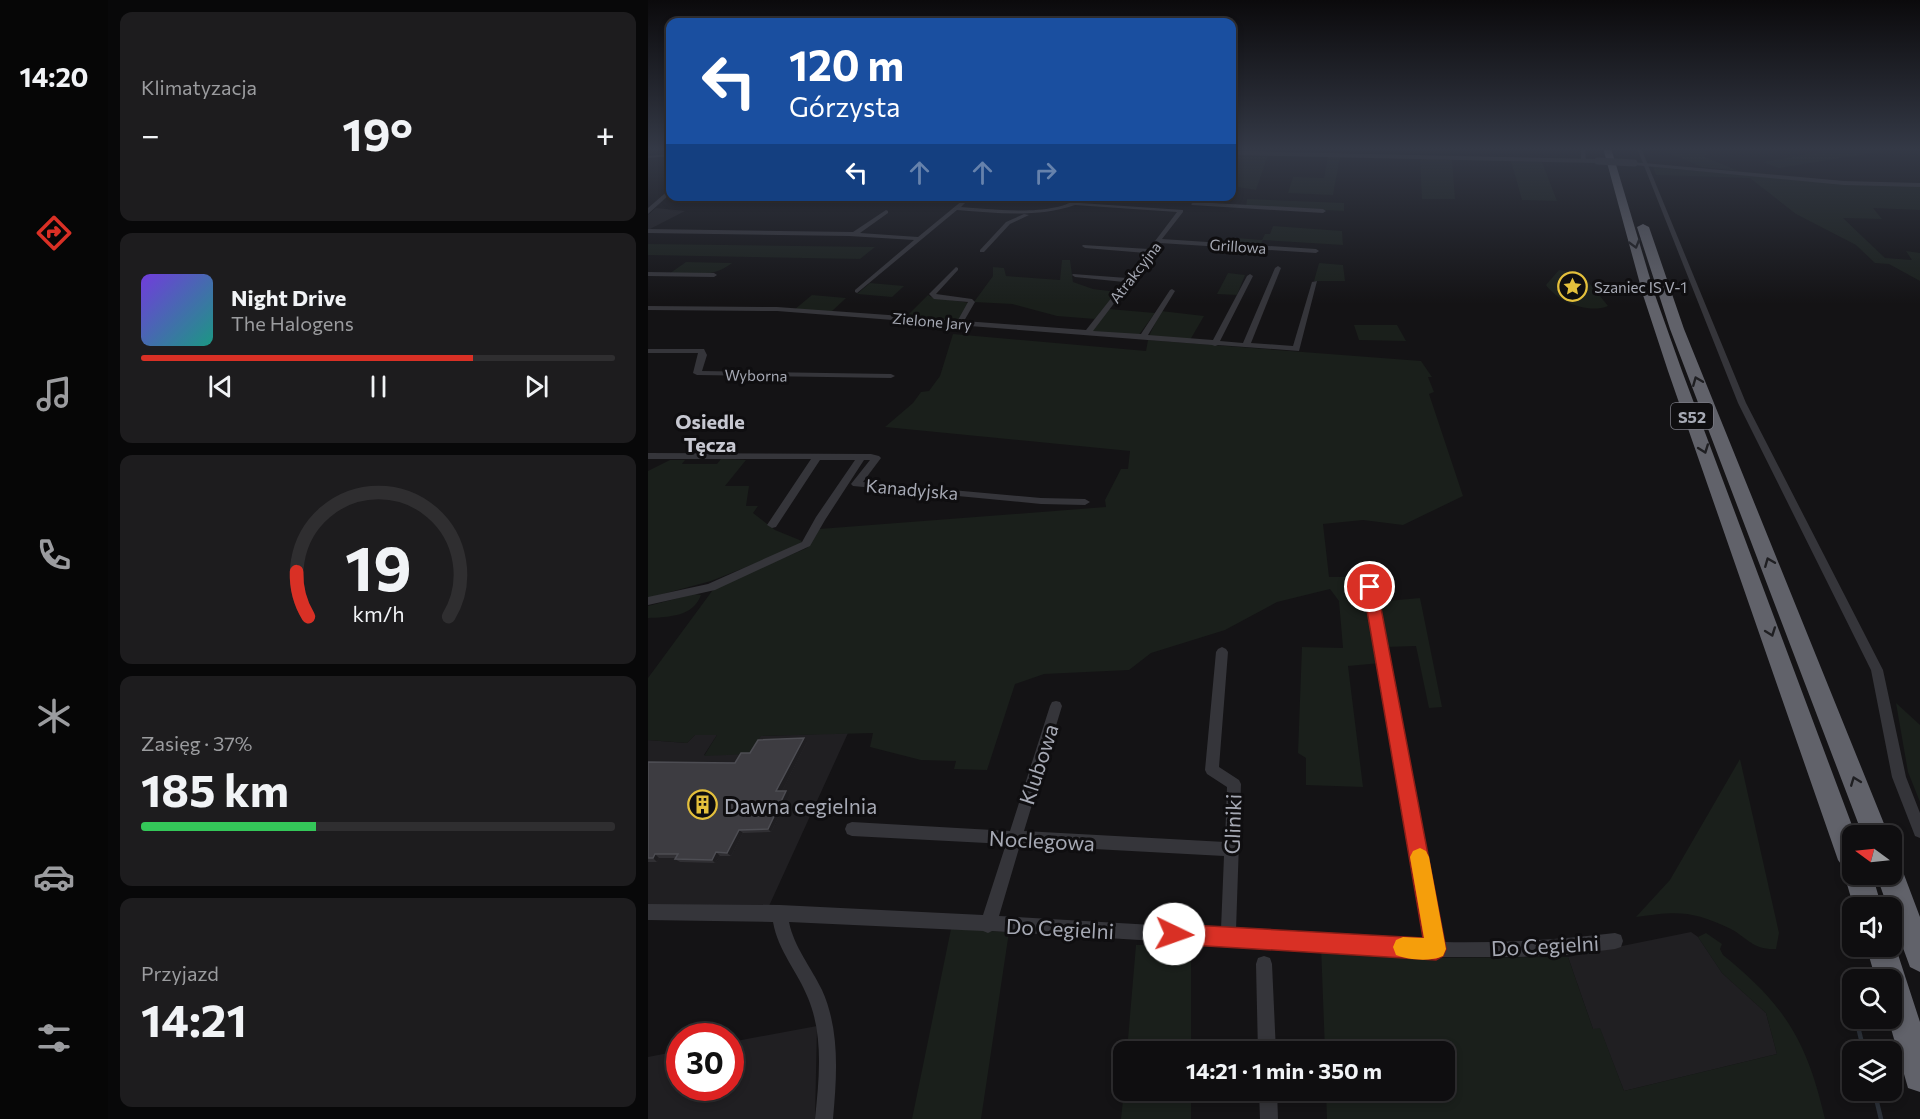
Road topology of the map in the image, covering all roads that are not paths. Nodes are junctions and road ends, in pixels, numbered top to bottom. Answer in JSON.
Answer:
{"nodes":[{"id":1,"x":660,"y":200,"type":"edge"},
{"id":2,"x":1618,"y":200,"type":"edge"},
{"id":3,"x":1635,"y":200,"type":"edge"},
{"id":4,"x":1662,"y":200,"type":"edge"},
{"id":5,"x":1079,"y":201,"type":"edge"},
{"id":6,"x":1198,"y":201,"type":"edge"},
{"id":7,"x":963,"y":202,"type":"dead end"},
{"id":8,"x":1076,"y":204,"type":"junction"},
{"id":9,"x":1194,"y":204,"type":"junction"},
{"id":10,"x":957,"y":208,"type":"junction"},
{"id":11,"x":1180,"y":211,"type":"junction"},
{"id":12,"x":1323,"y":211,"type":"dead end"},
{"id":13,"x":648,"y":212,"type":"edge"},
{"id":14,"x":886,"y":213,"type":"dead end"},
{"id":15,"x":1035,"y":213,"type":"junction"},
{"id":16,"x":648,"y":231,"type":"edge"},
{"id":17,"x":855,"y":234,"type":"junction"},
{"id":18,"x":920,"y":238,"type":"junction"},
{"id":19,"x":1159,"y":241,"type":"junction"},
{"id":20,"x":1085,"y":246,"type":"dead end"},
{"id":21,"x":982,"y":251,"type":"dead end"},
{"id":22,"x":1151,"y":251,"type":"junction"},
{"id":23,"x":1316,"y":251,"type":"dead end"},
{"id":24,"x":1278,"y":268,"type":"dead end"},
{"id":25,"x":957,"y":269,"type":"dead end"},
{"id":26,"x":648,"y":274,"type":"edge"},
{"id":27,"x":714,"y":275,"type":"dead end"},
{"id":28,"x":1075,"y":275,"type":"dead end"},
{"id":29,"x":1250,"y":276,"type":"dead end"},
{"id":30,"x":1129,"y":280,"type":"junction"},
{"id":31,"x":1316,"y":282,"type":"dead end"},
{"id":32,"x":857,"y":291,"type":"dead end"},
{"id":33,"x":1172,"y":291,"type":"dead end"},
{"id":34,"x":648,"y":308,"type":"edge"},
{"id":35,"x":960,"y":322,"type":"junction"},
{"id":36,"x":1088,"y":333,"type":"junction"},
{"id":37,"x":1142,"y":338,"type":"junction"},
{"id":38,"x":1215,"y":344,"type":"junction"},
{"id":39,"x":1245,"y":345,"type":"junction"},
{"id":40,"x":648,"y":351,"type":"edge"},
{"id":41,"x":891,"y":376,"type":"dead end"},
{"id":42,"x":648,"y":456,"type":"edge"},
{"id":43,"x":818,"y":456,"type":"junction"},
{"id":44,"x":862,"y":456,"type":"junction"},
{"id":45,"x":1085,"y":502,"type":"dead end"},
{"id":46,"x":772,"y":525,"type":"dead end"},
{"id":47,"x":1366,"y":565,"type":"dead end"},
{"id":48,"x":648,"y":601,"type":"edge"},
{"id":49,"x":1222,"y":652,"type":"dead end"},
{"id":50,"x":1056,"y":706,"type":"dead end"},
{"id":51,"x":1872,"y":825,"type":"edge"},
{"id":52,"x":852,"y":829,"type":"dead end"},
{"id":53,"x":1920,"y":831,"type":"edge"},
{"id":54,"x":1842,"y":832,"type":"edge"},
{"id":55,"x":1014,"y":839,"type":"junction"},
{"id":56,"x":1231,"y":849,"type":"junction"},
{"id":57,"x":1894,"y":885,"type":"edge"},
{"id":58,"x":648,"y":912,"type":"edge"},
{"id":59,"x":780,"y":913,"type":"junction"},
{"id":60,"x":988,"y":925,"type":"junction"},
{"id":61,"x":1228,"y":937,"type":"junction"},
{"id":62,"x":1615,"y":941,"type":"dead end"},
{"id":63,"x":1436,"y":949,"type":"junction"},
{"id":64,"x":1920,"y":957,"type":"edge"},
{"id":65,"x":1264,"y":964,"type":"dead end"},
{"id":66,"x":1902,"y":1016,"type":"edge"},
{"id":67,"x":1267,"y":1041,"type":"edge"},
{"id":68,"x":1920,"y":1076,"type":"edge"},
{"id":69,"x":1268,"y":1101,"type":"edge"},
{"id":70,"x":824,"y":1119,"type":"edge"},
{"id":71,"x":1269,"y":1119,"type":"edge"}],
"edges":[{"from":1,"to":13,"type":"street"},
{"from":2,"to":54,"type":"highway","number":"S52","one_way":true},
{"from":51,"to":3,"type":"highway","number":"S52","one_way":true},
{"from":4,"to":53,"type":"street"},
{"from":5,"to":8,"type":"street"},
{"from":6,"to":9,"type":"street"},
{"from":7,"to":10,"type":"street"},
{"from":8,"to":11,"type":"street"},
{"from":8,"to":15,"type":"street"},
{"from":9,"to":11,"type":"street"},
{"from":9,"to":12,"type":"street"},
{"from":10,"to":15,"type":"street"},
{"from":10,"to":18,"type":"street"},
{"from":11,"to":19,"type":"street","name":"Atrakcyjna"},
{"from":14,"to":17,"type":"street"},
{"from":15,"to":21,"type":"street"},
{"from":16,"to":17,"type":"street"},
{"from":17,"to":18,"type":"street"},
{"from":18,"to":32,"type":"street"},
{"from":19,"to":22,"type":"street","name":"Atrakcyjna"},
{"from":19,"to":23,"type":"street","name":"Grillowa"},
{"from":20,"to":22,"type":"street"},
{"from":22,"to":30,"type":"street","name":"Atrakcyjna"},
{"from":24,"to":39,"type":"street"},
{"from":25,"to":35,"type":"street"},
{"from":26,"to":27,"type":"street"},
{"from":28,"to":30,"type":"street"},
{"from":29,"to":38,"type":"street"},
{"from":30,"to":36,"type":"street","name":"Atrakcyjna"},
{"from":31,"to":39,"type":"street","name":"Zielone Jary"},
{"from":33,"to":37,"type":"street"},
{"from":34,"to":35,"type":"street","name":"Zielone Jary"},
{"from":35,"to":36,"type":"street","name":"Zielone Jary"},
{"from":36,"to":37,"type":"street","name":"Zielone Jary"},
{"from":37,"to":38,"type":"street","name":"Zielone Jary"},
{"from":38,"to":39,"type":"street","name":"Zielone Jary"},
{"from":40,"to":41,"type":"street","name":"Wyborna"},
{"from":42,"to":43,"type":"street","name":"Kanadyjska"},
{"from":43,"to":44,"type":"street","name":"Kanadyjska"},
{"from":43,"to":46,"type":"street"},
{"from":44,"to":45,"type":"street","name":"Kanadyjska"},
{"from":44,"to":48,"type":"street"},
{"from":47,"to":63,"type":"street"},
{"from":49,"to":56,"type":"street","name":"Gliniki"},
{"from":50,"to":55,"type":"street","name":"Klubowa"},
{"from":52,"to":55,"type":"street","name":"Noclegowa"},
{"from":55,"to":56,"type":"street","name":"Noclegowa"},
{"from":55,"to":60,"type":"street","name":"Klubowa"},
{"from":56,"to":61,"type":"street","name":"Gliniki"},
{"from":57,"to":64,"type":"highway"},
{"from":58,"to":59,"type":"street","name":"Do Cegielni"},
{"from":59,"to":60,"type":"street","name":"Do Cegielni"},
{"from":59,"to":70,"type":"street"},
{"from":60,"to":61,"type":"street","name":"Do Cegielni"},
{"from":61,"to":63,"type":"street","name":"Do Cegielni"},
{"from":62,"to":63,"type":"street","name":"Do Cegielni"},
{"from":65,"to":67,"type":"street"},
{"from":66,"to":68,"type":"highway"},
{"from":69,"to":71,"type":"street"}]}
